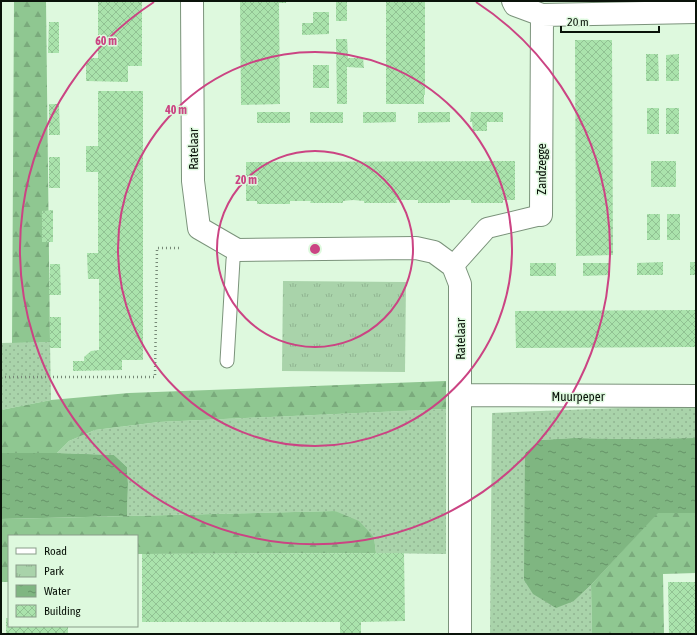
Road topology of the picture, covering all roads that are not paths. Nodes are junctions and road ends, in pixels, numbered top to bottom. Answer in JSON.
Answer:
{"nodes":[{"id":1,"x":192,"y":1,"type":"edge"},
{"id":2,"x":513,"y":1,"type":"edge"},
{"id":3,"x":696,"y":12,"type":"edge"},
{"id":4,"x":542,"y":15,"type":"junction"},
{"id":5,"x":541,"y":216,"type":"joint"},
{"id":6,"x":237,"y":250,"type":"junction"},
{"id":7,"x":453,"y":266,"type":"junction"},
{"id":8,"x":227,"y":361,"type":"dead end"},
{"id":9,"x":460,"y":395,"type":"junction"},
{"id":10,"x":696,"y":396,"type":"edge"},
{"id":11,"x":460,"y":634,"type":"edge"}],
"edges":[{"from":1,"to":6,"type":"street","name":"Ratelaar"},
{"from":2,"to":4,"type":"street"},
{"from":3,"to":4,"type":"street"},
{"from":4,"to":5,"type":"street","name":"Zandzegge"},
{"from":5,"to":7,"type":"street","name":"Zandzegge"},
{"from":6,"to":7,"type":"street"},
{"from":6,"to":8,"type":"lane"},
{"from":7,"to":9,"type":"street","name":"Ratelaar"},
{"from":9,"to":10,"type":"street","name":"Muurpeper"},
{"from":9,"to":11,"type":"street","name":"Ratelaar"}]}
